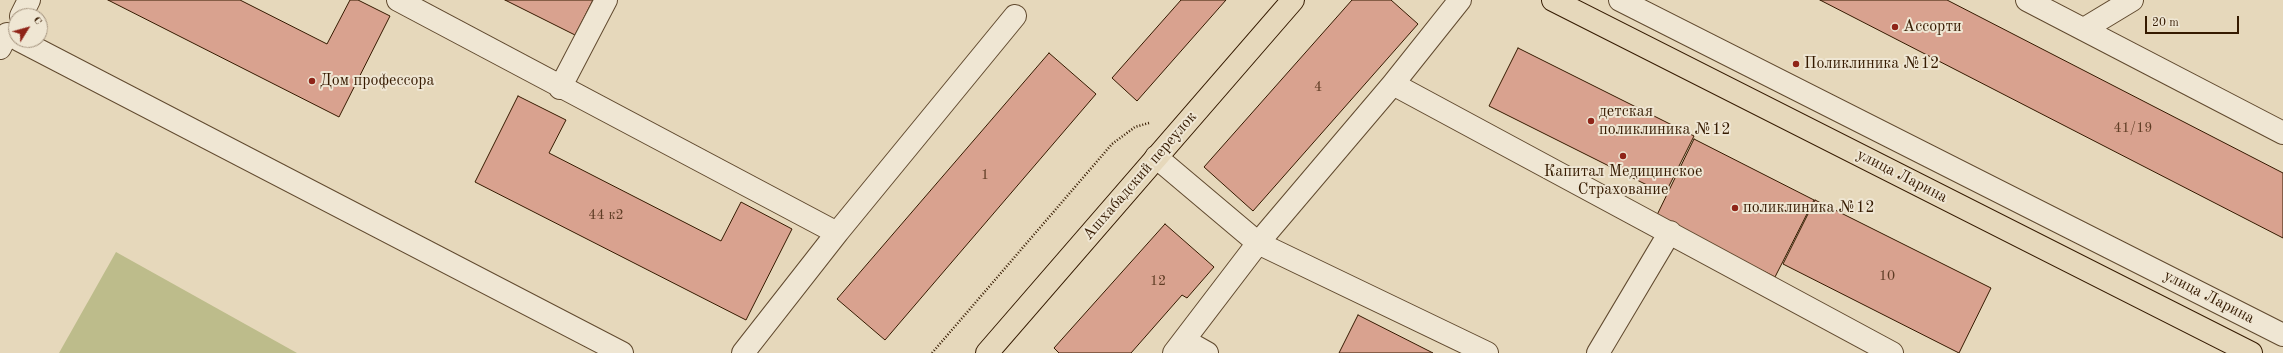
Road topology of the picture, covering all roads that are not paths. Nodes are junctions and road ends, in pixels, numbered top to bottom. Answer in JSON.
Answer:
{"nodes":[{"id":1,"x":398,"y":0,"type":"edge"},
{"id":2,"x":606,"y":0,"type":"edge"},
{"id":3,"x":1292,"y":0,"type":"edge"},
{"id":4,"x":1460,"y":0,"type":"edge"},
{"id":5,"x":1553,"y":0,"type":"edge"},
{"id":6,"x":1620,"y":0,"type":"edge"},
{"id":7,"x":2028,"y":0,"type":"edge"},
{"id":8,"x":2132,"y":0,"type":"edge"},
{"id":9,"x":1015,"y":16,"type":"dead end"},
{"id":10,"x":2084,"y":29,"type":"junction"},
{"id":11,"x":33,"y":48,"type":"edge"},
{"id":12,"x":1393,"y":84,"type":"junction"},
{"id":13,"x":560,"y":88,"type":"junction"},
{"id":14,"x":2283,"y":134,"type":"edge"},
{"id":15,"x":1156,"y":157,"type":"junction"},
{"id":16,"x":1670,"y":232,"type":"junction"},
{"id":17,"x":837,"y":233,"type":"junction"},
{"id":18,"x":1258,"y":243,"type":"junction"},
{"id":19,"x":2283,"y":335,"type":"edge"},
{"id":20,"x":1179,"y":346,"type":"edge"},
{"id":21,"x":622,"y":353,"type":"edge"},
{"id":22,"x":743,"y":353,"type":"edge"},
{"id":23,"x":987,"y":353,"type":"edge"},
{"id":24,"x":1208,"y":353,"type":"edge"},
{"id":25,"x":1487,"y":353,"type":"edge"},
{"id":26,"x":1598,"y":353,"type":"edge"},
{"id":27,"x":1892,"y":353,"type":"edge"},
{"id":28,"x":2252,"y":353,"type":"edge"}],
"edges":[{"from":1,"to":13,"type":"street"},
{"from":2,"to":13,"type":"street"},
{"from":3,"to":15,"type":"main road","name":"Ашхабадский переулок"},
{"from":4,"to":12,"type":"street"},
{"from":5,"to":28,"type":"main road","name":"улица Ларина"},
{"from":6,"to":19,"type":"street","name":"улица Ларина"},
{"from":7,"to":10,"type":"street"},
{"from":8,"to":10,"type":"street"},
{"from":9,"to":17,"type":"street"},
{"from":10,"to":14,"type":"street"},
{"from":11,"to":21,"type":"street"},
{"from":12,"to":16,"type":"street"},
{"from":12,"to":18,"type":"street"},
{"from":13,"to":17,"type":"street"},
{"from":15,"to":18,"type":"street"},
{"from":15,"to":23,"type":"main road","name":"Ашхабадский переулок"},
{"from":16,"to":26,"type":"street"},
{"from":16,"to":27,"type":"street"},
{"from":17,"to":22,"type":"street"},
{"from":18,"to":20,"type":"street"},
{"from":18,"to":25,"type":"street"},
{"from":20,"to":24,"type":"street"}]}
